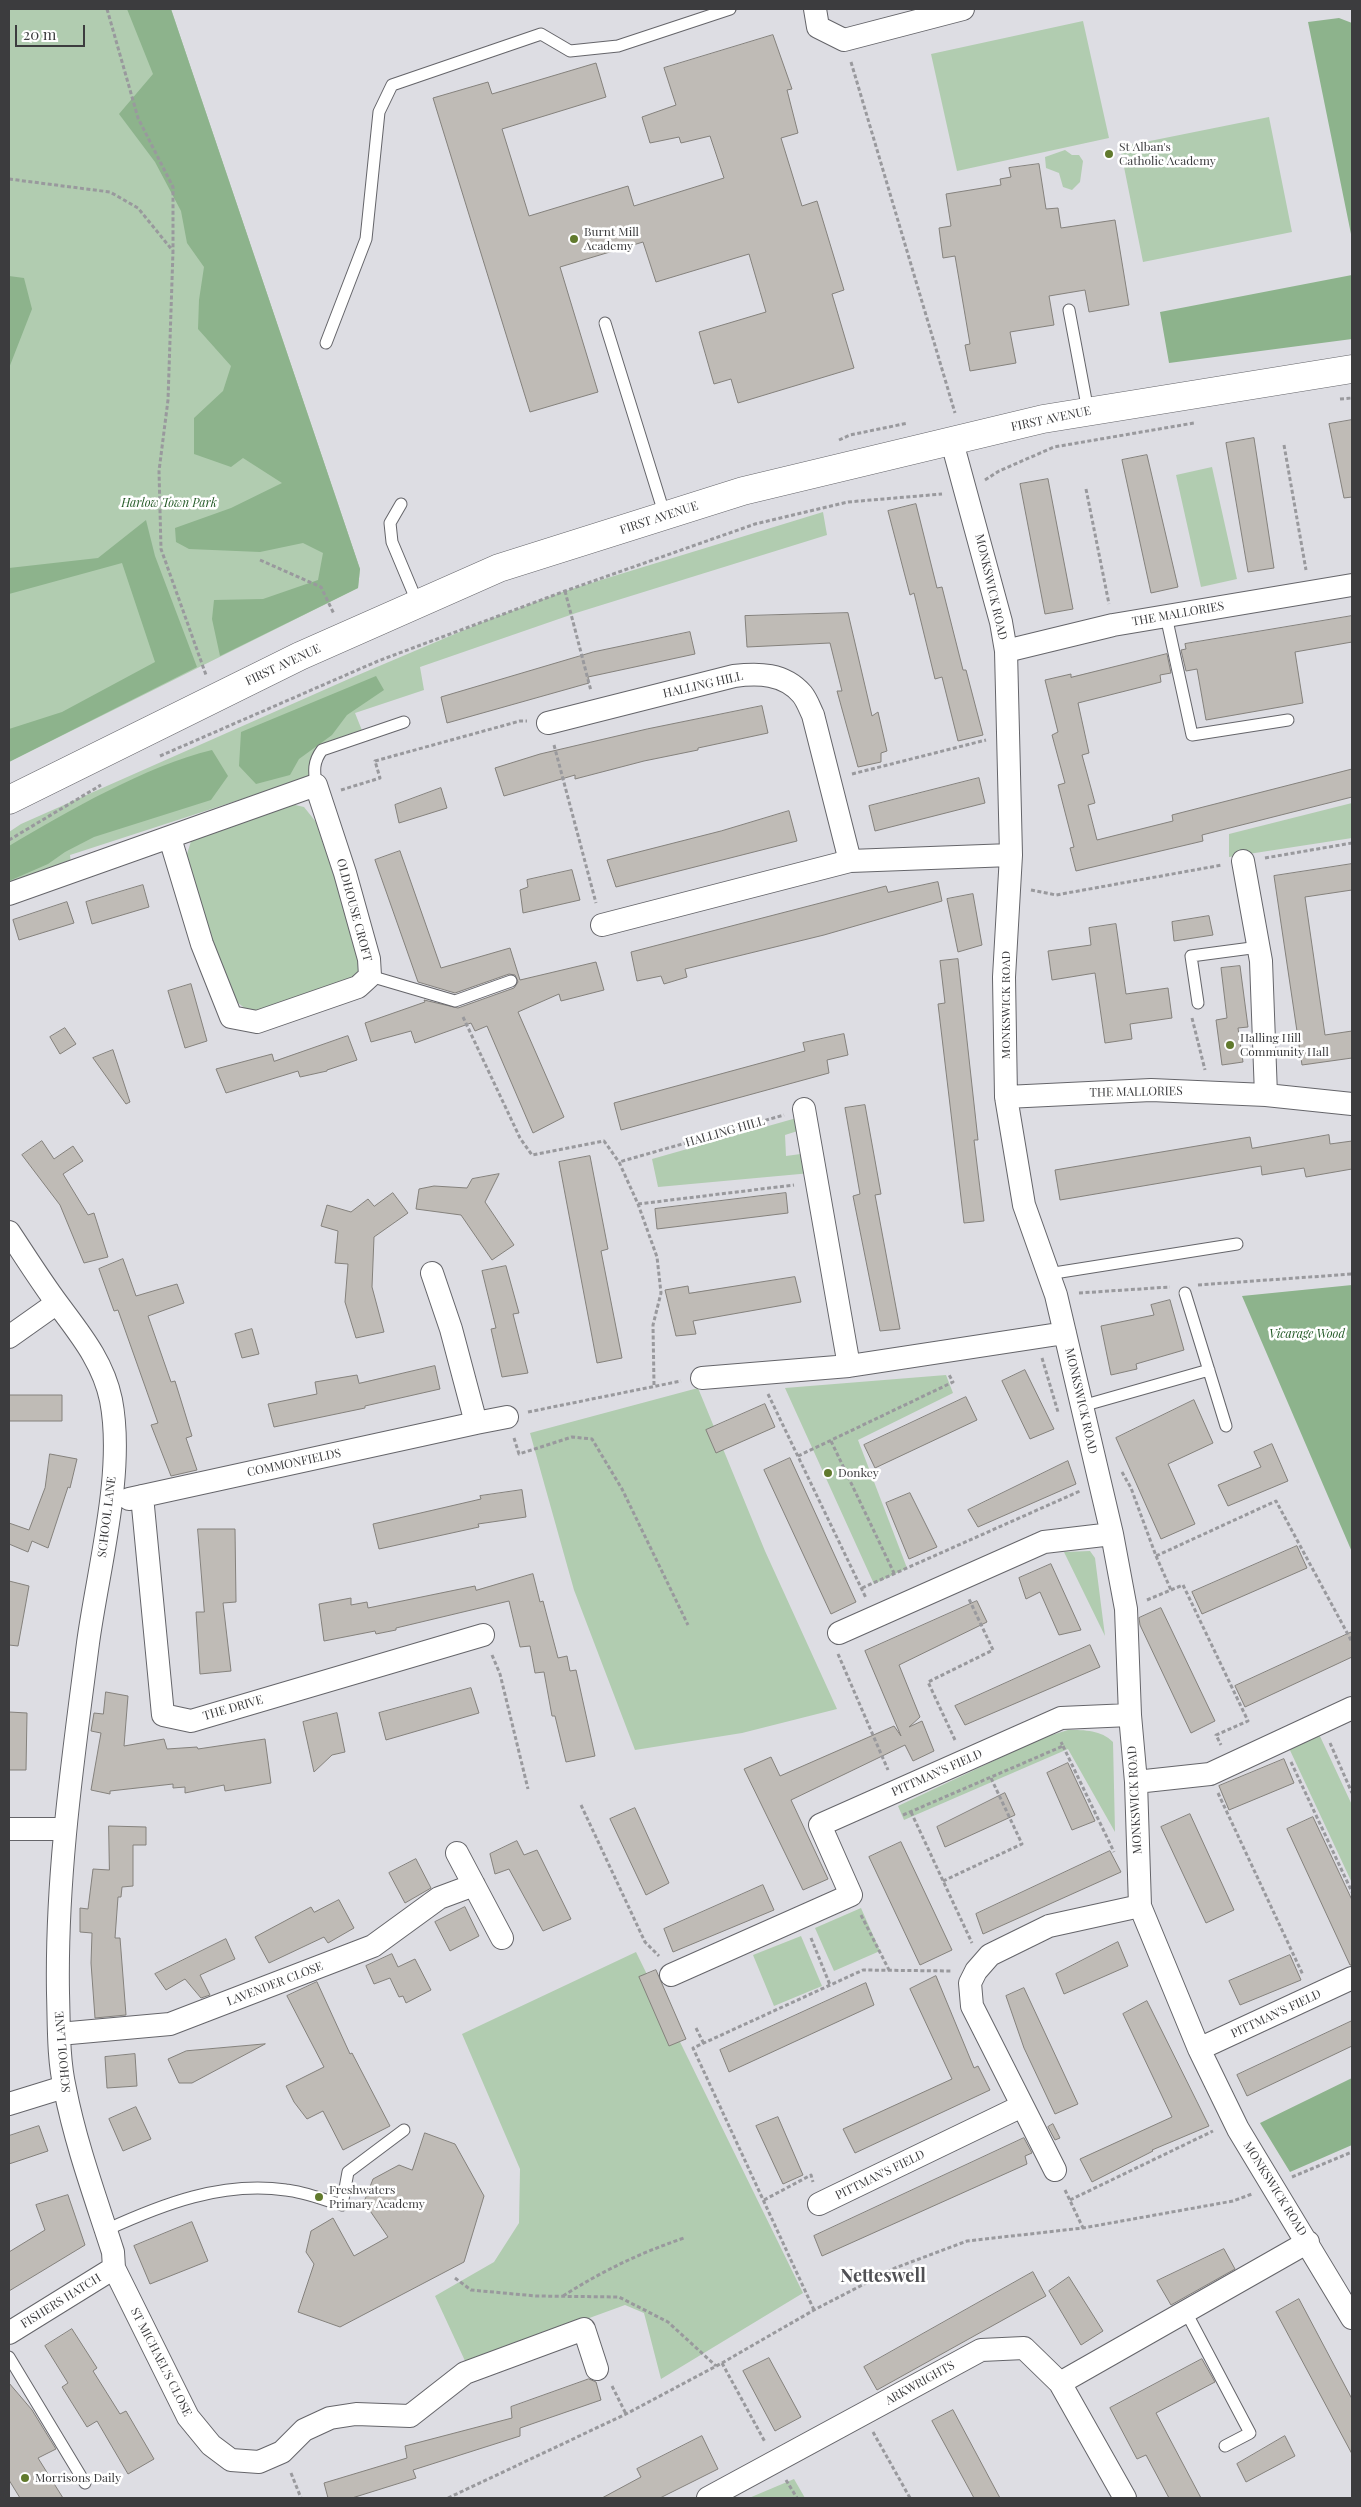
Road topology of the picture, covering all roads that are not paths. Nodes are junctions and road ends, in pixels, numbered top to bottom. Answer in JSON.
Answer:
{"nodes":[{"id":1,"x":730,"y":9,"type":"edge"},
{"id":2,"x":815,"y":9,"type":"edge"},
{"id":3,"x":963,"y":9,"type":"edge"},
{"id":4,"x":1069,"y":310,"type":"dead end"},
{"id":5,"x":605,"y":323,"type":"dead end"},
{"id":6,"x":326,"y":343,"type":"dead end"},
{"id":7,"x":1352,"y":369,"type":"edge"},
{"id":8,"x":1088,"y":411,"type":"junction"},
{"id":9,"x":952,"y":442,"type":"junction"},
{"id":10,"x":401,"y":504,"type":"dead end"},
{"id":11,"x":665,"y":516,"type":"junction"},
{"id":12,"x":1352,"y":585,"type":"edge"},
{"id":13,"x":418,"y":604,"type":"junction"},
{"id":14,"x":1166,"y":616,"type":"junction"},
{"id":15,"x":1006,"y":651,"type":"junction"},
{"id":16,"x":1288,"y":720,"type":"dead end"},
{"id":17,"x":404,"y":722,"type":"dead end"},
{"id":18,"x":548,"y":723,"type":"road end"},
{"id":19,"x":318,"y":790,"type":"junction"},
{"id":20,"x":9,"y":800,"type":"edge"},
{"id":21,"x":170,"y":838,"type":"junction"},
{"id":22,"x":1011,"y":855,"type":"junction"},
{"id":23,"x":850,"y":861,"type":"junction"},
{"id":24,"x":1244,"y":862,"type":"road end"},
{"id":25,"x":9,"y":894,"type":"edge"},
{"id":26,"x":602,"y":925,"type":"road end"},
{"id":27,"x":1259,"y":947,"type":"junction"},
{"id":28,"x":370,"y":976,"type":"junction"},
{"id":29,"x":511,"y":981,"type":"dead end"},
{"id":30,"x":1198,"y":1003,"type":"road end"},
{"id":31,"x":1266,"y":1095,"type":"junction"},
{"id":32,"x":1006,"y":1097,"type":"junction"},
{"id":33,"x":1352,"y":1104,"type":"edge"},
{"id":34,"x":804,"y":1109,"type":"road end"},
{"id":35,"x":9,"y":1232,"type":"edge"},
{"id":36,"x":1237,"y":1244,"type":"dead end"},
{"id":37,"x":432,"y":1273,"type":"dead end"},
{"id":38,"x":1052,"y":1284,"type":"junction"},
{"id":39,"x":1188,"y":1289,"type":"road end"},
{"id":40,"x":57,"y":1303,"type":"junction"},
{"id":41,"x":1065,"y":1333,"type":"junction"},
{"id":42,"x":9,"y":1337,"type":"edge"},
{"id":43,"x":849,"y":1366,"type":"junction"},
{"id":44,"x":1209,"y":1370,"type":"junction"},
{"id":45,"x":702,"y":1378,"type":"road end"},
{"id":46,"x":1082,"y":1406,"type":"junction"},
{"id":47,"x":507,"y":1417,"type":"road end"},
{"id":48,"x":476,"y":1423,"type":"junction"},
{"id":49,"x":1226,"y":1426,"type":"dead end"},
{"id":50,"x":142,"y":1496,"type":"junction"},
{"id":51,"x":111,"y":1503,"type":"junction"},
{"id":52,"x":1112,"y":1534,"type":"junction"},
{"id":53,"x":838,"y":1632,"type":"road end"},
{"id":54,"x":484,"y":1635,"type":"road end"},
{"id":55,"x":1352,"y":1708,"type":"edge"},
{"id":56,"x":1130,"y":1715,"type":"junction"},
{"id":57,"x":1136,"y":1782,"type":"junction"},
{"id":58,"x":9,"y":1829,"type":"edge"},
{"id":59,"x":64,"y":1829,"type":"junction"},
{"id":60,"x":457,"y":1853,"type":"dead end"},
{"id":61,"x":474,"y":1885,"type":"junction"},
{"id":62,"x":1140,"y":1906,"type":"junction"},
{"id":63,"x":502,"y":1938,"type":"dead end"},
{"id":64,"x":666,"y":1967,"type":"road end"},
{"id":65,"x":1352,"y":1978,"type":"edge"},
{"id":66,"x":59,"y":2034,"type":"junction"},
{"id":67,"x":1199,"y":2049,"type":"junction"},
{"id":68,"x":64,"y":2087,"type":"junction"},
{"id":69,"x":9,"y":2104,"type":"edge"},
{"id":70,"x":1022,"y":2106,"type":"junction"},
{"id":71,"x":404,"y":2130,"type":"dead end"},
{"id":72,"x":1055,"y":2170,"type":"road end"},
{"id":73,"x":819,"y":2204,"type":"road end"},
{"id":74,"x":106,"y":2230,"type":"junction"},
{"id":75,"x":1308,"y":2242,"type":"junction"},
{"id":76,"x":114,"y":2268,"type":"junction"},
{"id":77,"x":1186,"y":2312,"type":"junction"},
{"id":78,"x":1352,"y":2318,"type":"edge"},
{"id":79,"x":9,"y":2334,"type":"edge"},
{"id":80,"x":9,"y":2357,"type":"edge"},
{"id":81,"x":597,"y":2369,"type":"road end"},
{"id":82,"x":1060,"y":2384,"type":"junction"},
{"id":83,"x":1225,"y":2446,"type":"dead end"},
{"id":84,"x":84,"y":2483,"type":"dead end"},
{"id":85,"x":708,"y":2498,"type":"edge"},
{"id":86,"x":1125,"y":2498,"type":"edge"}],
"edges":[{"from":1,"to":6,"type":"lane"},
{"from":2,"to":3,"type":"street"},
{"from":4,"to":8,"type":"lane"},
{"from":5,"to":11,"type":"lane"},
{"from":7,"to":8,"type":"street","name":"FIRST AVENUE"},
{"from":8,"to":9,"type":"street","name":"FIRST AVENUE"},
{"from":9,"to":11,"type":"street","name":"FIRST AVENUE"},
{"from":9,"to":15,"type":"street","name":"MONKSWICK ROAD"},
{"from":10,"to":13,"type":"lane"},
{"from":11,"to":13,"type":"street","name":"FIRST AVENUE"},
{"from":12,"to":14,"type":"street","name":"THE MALLORIES"},
{"from":13,"to":20,"type":"street","name":"FIRST AVENUE"},
{"from":14,"to":15,"type":"street","name":"THE MALLORIES"},
{"from":14,"to":16,"type":"lane"},
{"from":15,"to":22,"type":"street","name":"MONKSWICK ROAD"},
{"from":17,"to":19,"type":"lane"},
{"from":18,"to":23,"type":"street","name":"HALLING HILL"},
{"from":19,"to":21,"type":"street"},
{"from":19,"to":28,"type":"street","name":"OLDHOUSE CROFT"},
{"from":21,"to":25,"type":"street"},
{"from":21,"to":28,"type":"street","name":"OLDHOUSE CROFT"},
{"from":22,"to":23,"type":"street"},
{"from":22,"to":32,"type":"street","name":"MONKSWICK ROAD"},
{"from":23,"to":26,"type":"street"},
{"from":24,"to":27,"type":"street"},
{"from":27,"to":30,"type":"lane"},
{"from":27,"to":31,"type":"street"},
{"from":28,"to":29,"type":"lane"},
{"from":31,"to":32,"type":"street","name":"THE MALLORIES"},
{"from":31,"to":33,"type":"street","name":"THE MALLORIES"},
{"from":32,"to":38,"type":"street","name":"MONKSWICK ROAD"},
{"from":34,"to":43,"type":"street"},
{"from":35,"to":40,"type":"street","name":"SCHOOL LANE"},
{"from":36,"to":38,"type":"lane"},
{"from":37,"to":48,"type":"street"},
{"from":38,"to":41,"type":"street","name":"MONKSWICK ROAD"},
{"from":39,"to":44,"type":"lane"},
{"from":40,"to":42,"type":"street"},
{"from":40,"to":51,"type":"street","name":"SCHOOL LANE"},
{"from":41,"to":43,"type":"street"},
{"from":41,"to":46,"type":"street","name":"MONKSWICK ROAD"},
{"from":43,"to":45,"type":"street"},
{"from":44,"to":46,"type":"lane"},
{"from":44,"to":49,"type":"lane"},
{"from":46,"to":52,"type":"street","name":"MONKSWICK ROAD"},
{"from":47,"to":48,"type":"street","name":"COMMONFIELDS"},
{"from":48,"to":50,"type":"street","name":"COMMONFIELDS"},
{"from":50,"to":51,"type":"street","name":"COMMONFIELDS"},
{"from":50,"to":54,"type":"street","name":"THE DRIVE"},
{"from":51,"to":59,"type":"street","name":"SCHOOL LANE"},
{"from":52,"to":53,"type":"street"},
{"from":52,"to":56,"type":"street","name":"MONKSWICK ROAD"},
{"from":55,"to":57,"type":"street"},
{"from":56,"to":57,"type":"street","name":"MONKSWICK ROAD"},
{"from":56,"to":64,"type":"street","name":"PITTMAN'S FIELD"},
{"from":57,"to":62,"type":"street","name":"MONKSWICK ROAD"},
{"from":58,"to":59,"type":"street"},
{"from":59,"to":66,"type":"street","name":"SCHOOL LANE"},
{"from":60,"to":61,"type":"street"},
{"from":61,"to":63,"type":"street"},
{"from":61,"to":66,"type":"street","name":"LAVENDER CLOSE"},
{"from":62,"to":67,"type":"street","name":"MONKSWICK ROAD"},
{"from":62,"to":70,"type":"street"},
{"from":65,"to":67,"type":"street","name":"PITTMAN'S FIELD"},
{"from":66,"to":68,"type":"street","name":"SCHOOL LANE"},
{"from":67,"to":75,"type":"street","name":"MONKSWICK ROAD"},
{"from":68,"to":69,"type":"street"},
{"from":68,"to":74,"type":"street","name":"SCHOOL LANE"},
{"from":70,"to":72,"type":"street"},
{"from":70,"to":73,"type":"street","name":"PITTMAN'S FIELD"},
{"from":71,"to":74,"type":"lane"},
{"from":74,"to":76,"type":"street","name":"SCHOOL LANE"},
{"from":75,"to":77,"type":"street"},
{"from":75,"to":78,"type":"street","name":"MONKSWICK ROAD"},
{"from":76,"to":79,"type":"street","name":"FISHERS HATCH"},
{"from":76,"to":81,"type":"street","name":"ST MICHAEL'S CLOSE"},
{"from":77,"to":82,"type":"street"},
{"from":77,"to":83,"type":"lane"},
{"from":80,"to":84,"type":"lane"},
{"from":82,"to":85,"type":"street","name":"ARKWRIGHTS"},
{"from":82,"to":86,"type":"street","name":"ARKWRIGHTS"}]}
